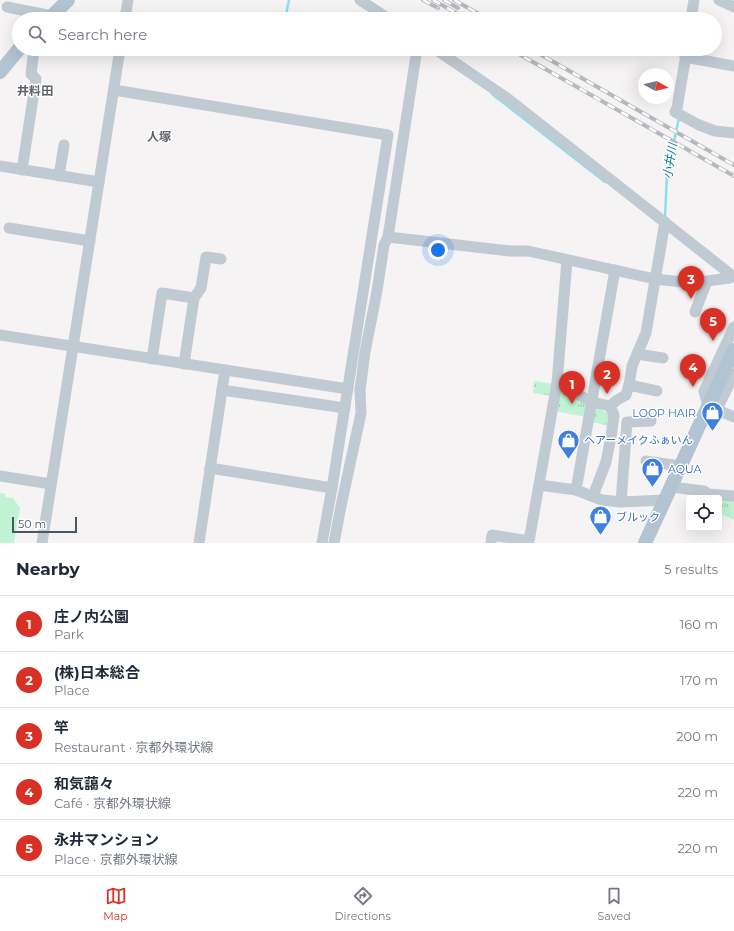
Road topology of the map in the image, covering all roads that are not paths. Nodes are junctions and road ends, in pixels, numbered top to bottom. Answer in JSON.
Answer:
{"nodes":[{"id":1,"x":68,"y":0,"type":"edge"},
{"id":2,"x":128,"y":0,"type":"edge"},
{"id":3,"x":360,"y":0,"type":"edge"},
{"id":4,"x":694,"y":0,"type":"edge"},
{"id":5,"x":719,"y":0,"type":"edge"},
{"id":6,"x":7,"y":7,"type":"dead end"},
{"id":7,"x":734,"y":7,"type":"edge"},
{"id":8,"x":28,"y":12,"type":"edge"},
{"id":9,"x":55,"y":12,"type":"edge"},
{"id":10,"x":126,"y":12,"type":"edge"},
{"id":11,"x":378,"y":12,"type":"edge"},
{"id":12,"x":692,"y":12,"type":"edge"},
{"id":13,"x":14,"y":56,"type":"edge"},
{"id":14,"x":33,"y":56,"type":"edge"},
{"id":15,"x":119,"y":56,"type":"edge"},
{"id":16,"x":416,"y":56,"type":"edge"},
{"id":17,"x":445,"y":56,"type":"edge"},
{"id":18,"x":686,"y":56,"type":"edge"},
{"id":19,"x":697,"y":56,"type":"edge"},
{"id":20,"x":734,"y":66,"type":"edge"},
{"id":21,"x":0,"y":72,"type":"edge"},
{"id":22,"x":114,"y":90,"type":"junction"},
{"id":23,"x":734,"y":133,"type":"edge"},
{"id":24,"x":64,"y":145,"type":"dead end"},
{"id":25,"x":0,"y":166,"type":"edge"},
{"id":26,"x":22,"y":170,"type":"junction"},
{"id":27,"x":59,"y":176,"type":"junction"},
{"id":28,"x":99,"y":182,"type":"junction"},
{"id":29,"x":665,"y":222,"type":"junction"},
{"id":30,"x":10,"y":228,"type":"dead end"},
{"id":31,"x":388,"y":237,"type":"junction"},
{"id":32,"x":90,"y":241,"type":"junction"},
{"id":33,"x":221,"y":259,"type":"dead end"},
{"id":34,"x":567,"y":260,"type":"junction"},
{"id":35,"x":614,"y":270,"type":"junction"},
{"id":36,"x":734,"y":277,"type":"edge"},
{"id":37,"x":655,"y":279,"type":"junction"},
{"id":38,"x":707,"y":281,"type":"junction"},
{"id":39,"x":194,"y":298,"type":"junction"},
{"id":40,"x":695,"y":312,"type":"dead end"},
{"id":41,"x":734,"y":327,"type":"edge"},
{"id":42,"x":0,"y":335,"type":"edge"},
{"id":43,"x":73,"y":347,"type":"junction"},
{"id":44,"x":734,"y":350,"type":"edge"},
{"id":45,"x":637,"y":354,"type":"junction"},
{"id":46,"x":663,"y":358,"type":"dead end"},
{"id":47,"x":152,"y":359,"type":"junction"},
{"id":48,"x":184,"y":364,"type":"junction"},
{"id":49,"x":225,"y":370,"type":"junction"},
{"id":50,"x":734,"y":374,"type":"edge"},
{"id":51,"x":557,"y":383,"type":"junction"},
{"id":52,"x":629,"y":385,"type":"junction"},
{"id":53,"x":348,"y":389,"type":"junction"},
{"id":54,"x":222,"y":390,"type":"junction"},
{"id":55,"x":657,"y":391,"type":"dead end"},
{"id":56,"x":592,"y":402,"type":"junction"},
{"id":57,"x":610,"y":406,"type":"junction"},
{"id":58,"x":708,"y":406,"type":"junction"},
{"id":59,"x":345,"y":408,"type":"junction"},
{"id":60,"x":734,"y":417,"type":"edge"},
{"id":61,"x":651,"y":421,"type":"dead end"},
{"id":62,"x":646,"y":461,"type":"dead end"},
{"id":63,"x":680,"y":466,"type":"junction"},
{"id":64,"x":210,"y":468,"type":"junction"},
{"id":65,"x":0,"y":476,"type":"edge"},
{"id":66,"x":52,"y":484,"type":"junction"},
{"id":67,"x":540,"y":485,"type":"junction"},
{"id":68,"x":671,"y":487,"type":"junction"},
{"id":69,"x":332,"y":488,"type":"junction"},
{"id":70,"x":576,"y":490,"type":"junction"},
{"id":71,"x":593,"y":496,"type":"junction"},
{"id":72,"x":734,"y":496,"type":"edge"},
{"id":73,"x":665,"y":500,"type":"junction"},
{"id":74,"x":621,"y":502,"type":"junction"},
{"id":75,"x":533,"y":542,"type":"edge"},
{"id":76,"x":42,"y":543,"type":"edge"},
{"id":77,"x":199,"y":543,"type":"edge"},
{"id":78,"x":322,"y":543,"type":"edge"},
{"id":79,"x":334,"y":543,"type":"edge"},
{"id":80,"x":491,"y":543,"type":"edge"},
{"id":81,"x":645,"y":543,"type":"edge"}],
"edges":[{"from":1,"to":9,"type":"main road"},
{"from":2,"to":10,"type":"street"},
{"from":3,"to":11,"type":"street"},
{"from":4,"to":12,"type":"street"},
{"from":5,"to":7,"type":"street"},
{"from":6,"to":8,"type":"street"},
{"from":13,"to":21,"type":"main road"},
{"from":14,"to":26,"type":"street"},
{"from":15,"to":22,"type":"street"},
{"from":16,"to":31,"type":"street"},
{"from":17,"to":29,"type":"street"},
{"from":18,"to":23,"type":"street"},
{"from":19,"to":20,"type":"street"},
{"from":22,"to":28,"type":"street"},
{"from":22,"to":53,"type":"street"},
{"from":24,"to":27,"type":"street"},
{"from":25,"to":26,"type":"street"},
{"from":26,"to":27,"type":"street"},
{"from":27,"to":28,"type":"street"},
{"from":28,"to":32,"type":"street"},
{"from":29,"to":36,"type":"street"},
{"from":29,"to":37,"type":"street"},
{"from":30,"to":32,"type":"street"},
{"from":31,"to":34,"type":"street"},
{"from":31,"to":79,"type":"street"},
{"from":32,"to":43,"type":"street"},
{"from":33,"to":39,"type":"street"},
{"from":34,"to":35,"type":"street"},
{"from":34,"to":51,"type":"street"},
{"from":35,"to":37,"type":"street"},
{"from":35,"to":56,"type":"street"},
{"from":36,"to":38,"type":"street"},
{"from":37,"to":38,"type":"street"},
{"from":37,"to":45,"type":"street"},
{"from":38,"to":40,"type":"street"},
{"from":39,"to":47,"type":"street"},
{"from":39,"to":48,"type":"street"},
{"from":41,"to":58,"type":"street"},
{"from":42,"to":43,"type":"street"},
{"from":43,"to":47,"type":"street"},
{"from":43,"to":66,"type":"street"},
{"from":44,"to":58,"type":"main road"},
{"from":45,"to":46,"type":"street"},
{"from":45,"to":52,"type":"street"},
{"from":47,"to":48,"type":"street"},
{"from":48,"to":49,"type":"street"},
{"from":49,"to":53,"type":"street"},
{"from":49,"to":54,"type":"street"},
{"from":50,"to":58,"type":"street"},
{"from":51,"to":56,"type":"street"},
{"from":51,"to":67,"type":"street"},
{"from":52,"to":55,"type":"street"},
{"from":52,"to":57,"type":"street"},
{"from":53,"to":59,"type":"street"},
{"from":54,"to":59,"type":"street"},
{"from":54,"to":64,"type":"street"},
{"from":56,"to":57,"type":"street"},
{"from":56,"to":70,"type":"street"},
{"from":57,"to":71,"type":"street"},
{"from":58,"to":60,"type":"street"},
{"from":58,"to":63,"type":"main road"},
{"from":59,"to":69,"type":"street"},
{"from":61,"to":74,"type":"street"},
{"from":62,"to":63,"type":"street"},
{"from":63,"to":68,"type":"main road"},
{"from":64,"to":69,"type":"street"},
{"from":64,"to":77,"type":"street"},
{"from":65,"to":66,"type":"street"},
{"from":66,"to":76,"type":"street"},
{"from":67,"to":70,"type":"street"},
{"from":67,"to":75,"type":"street"},
{"from":68,"to":72,"type":"street"},
{"from":68,"to":73,"type":"main road"},
{"from":69,"to":78,"type":"street"},
{"from":70,"to":71,"type":"street"},
{"from":71,"to":74,"type":"street"},
{"from":73,"to":74,"type":"street"},
{"from":73,"to":81,"type":"main road"},
{"from":75,"to":80,"type":"street"}]}
